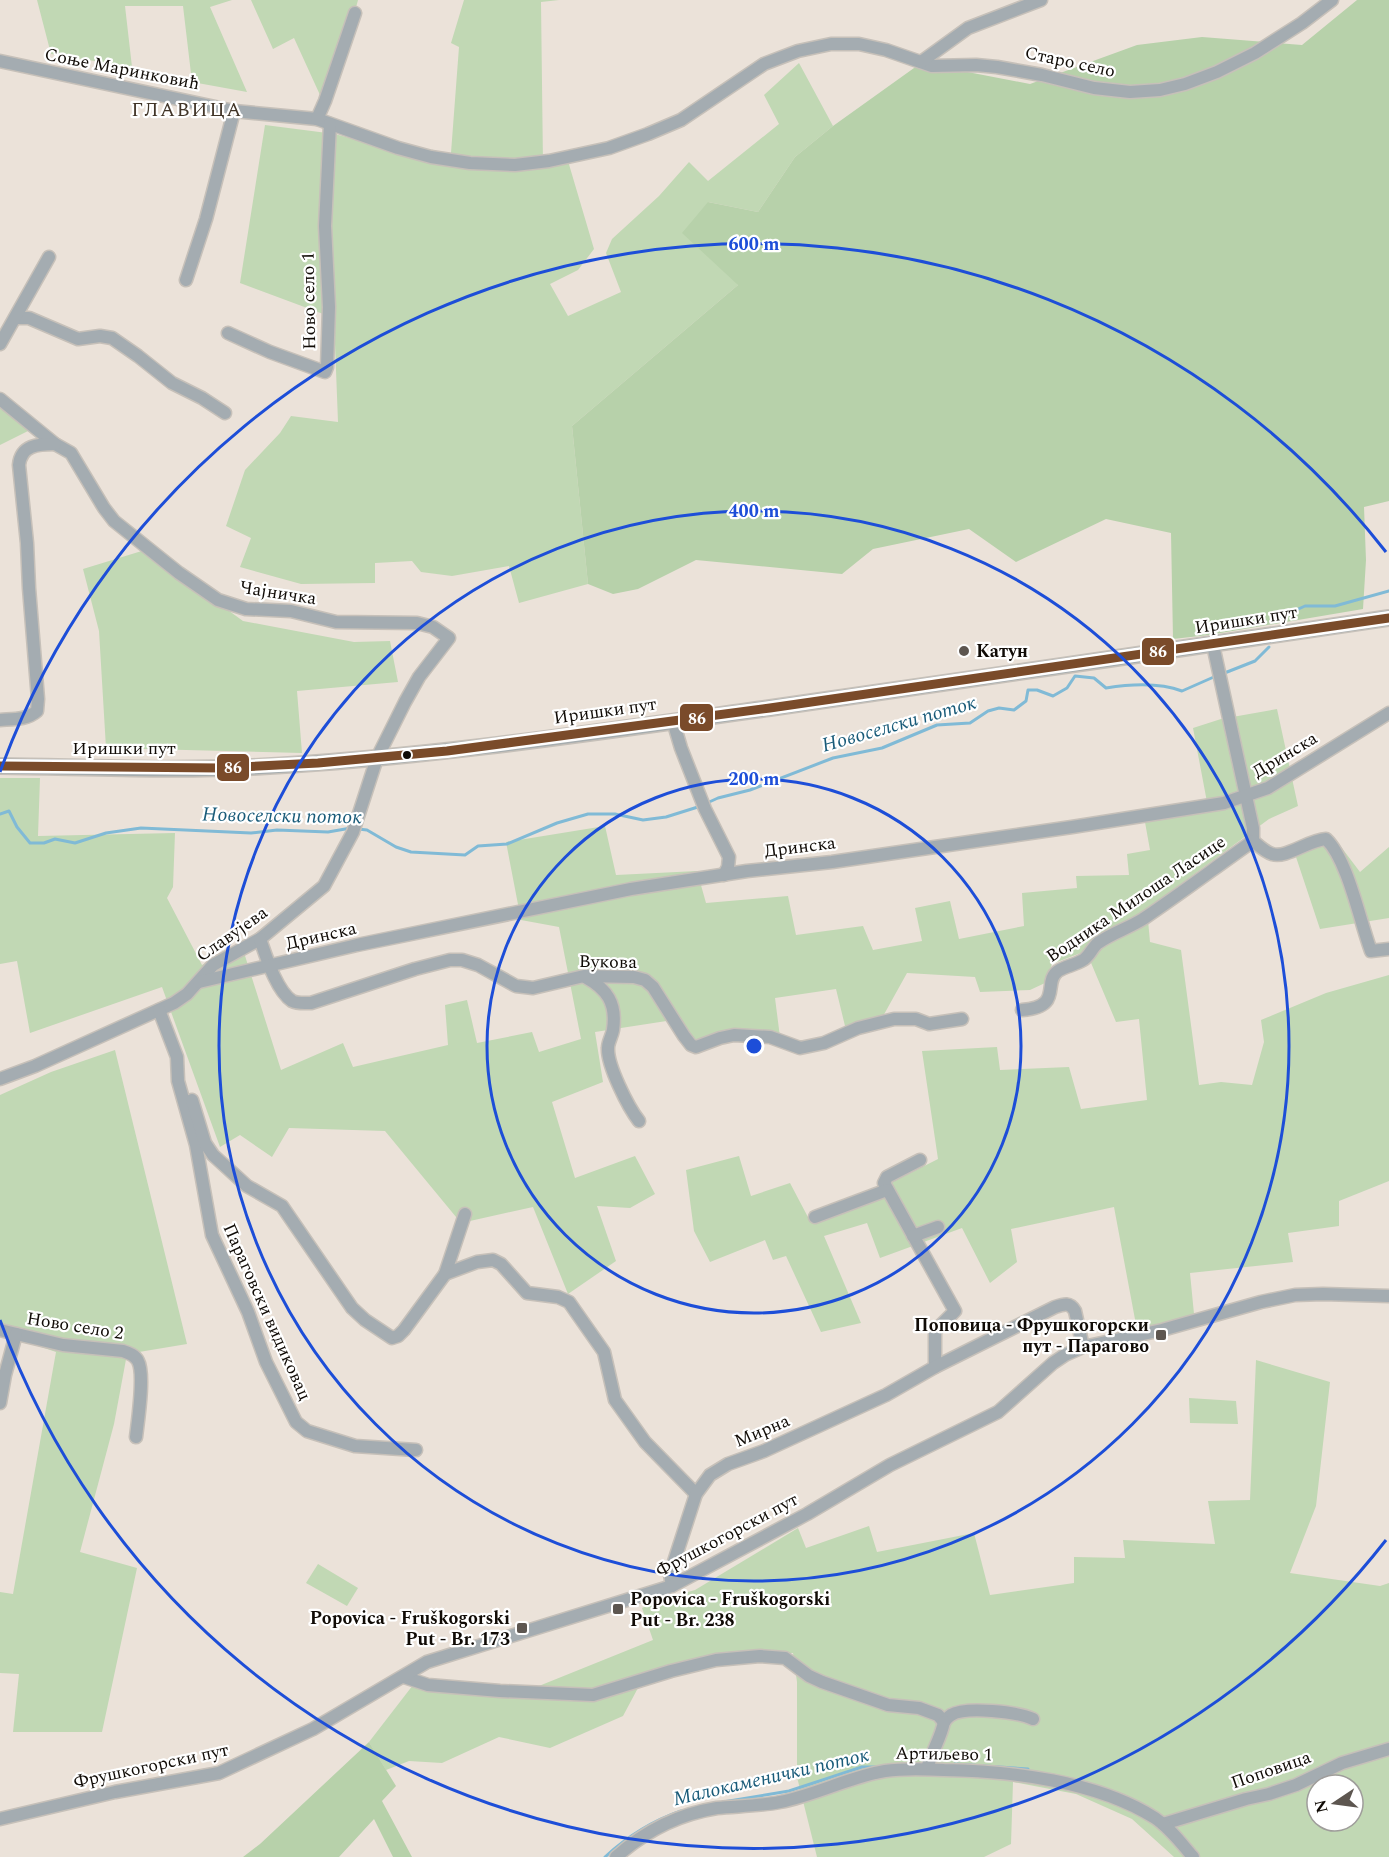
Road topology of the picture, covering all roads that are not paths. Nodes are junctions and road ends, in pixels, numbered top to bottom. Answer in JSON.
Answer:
{"nodes":[{"id":1,"x":1041,"y":0,"type":"edge"},
{"id":2,"x":1332,"y":0,"type":"edge"},
{"id":3,"x":355,"y":13,"type":"dead end"},
{"id":4,"x":0,"y":62,"type":"edge"},
{"id":5,"x":921,"y":62,"type":"junction"},
{"id":6,"x":234,"y":111,"type":"junction"},
{"id":7,"x":317,"y":119,"type":"junction"},
{"id":8,"x":330,"y":124,"type":"junction"},
{"id":9,"x":49,"y":257,"type":"dead end"},
{"id":10,"x":186,"y":280,"type":"dead end"},
{"id":11,"x":16,"y":318,"type":"junction"},
{"id":12,"x":228,"y":333,"type":"dead end"},
{"id":13,"x":0,"y":344,"type":"edge"},
{"id":14,"x":0,"y":399,"type":"edge"},
{"id":15,"x":225,"y":413,"type":"dead end"},
{"id":16,"x":55,"y":444,"type":"junction"},
{"id":17,"x":1389,"y":618,"type":"edge"},
{"id":18,"x":449,"y":638,"type":"joint"},
{"id":19,"x":1213,"y":645,"type":"junction"},
{"id":20,"x":1389,"y":713,"type":"edge"},
{"id":21,"x":0,"y":720,"type":"edge"},
{"id":22,"x":674,"y":722,"type":"junction"},
{"id":23,"x":377,"y":758,"type":"junction"},
{"id":24,"x":0,"y":766,"type":"edge"},
{"id":25,"x":1245,"y":797,"type":"junction"},
{"id":26,"x":1252,"y":841,"type":"junction"},
{"id":27,"x":729,"y":857,"type":"junction"},
{"id":28,"x":747,"y":871,"type":"junction"},
{"id":29,"x":724,"y":875,"type":"junction"},
{"id":30,"x":260,"y":939,"type":"junction"},
{"id":31,"x":1389,"y":949,"type":"edge"},
{"id":32,"x":270,"y":966,"type":"junction"},
{"id":33,"x":584,"y":976,"type":"junction"},
{"id":34,"x":199,"y":981,"type":"junction"},
{"id":35,"x":159,"y":1010,"type":"junction"},
{"id":36,"x":1022,"y":1010,"type":"dead end"},
{"id":37,"x":962,"y":1019,"type":"dead end"},
{"id":38,"x":177,"y":1057,"type":"junction"},
{"id":39,"x":0,"y":1079,"type":"edge"},
{"id":40,"x":639,"y":1121,"type":"dead end"},
{"id":41,"x":920,"y":1160,"type":"dead end"},
{"id":42,"x":887,"y":1190,"type":"junction"},
{"id":43,"x":465,"y":1214,"type":"dead end"},
{"id":44,"x":815,"y":1216,"type":"dead end"},
{"id":45,"x":938,"y":1227,"type":"dead end"},
{"id":46,"x":913,"y":1236,"type":"junction"},
{"id":47,"x":445,"y":1274,"type":"junction"},
{"id":48,"x":1389,"y":1296,"type":"edge"},
{"id":49,"x":0,"y":1330,"type":"edge"},
{"id":50,"x":16,"y":1334,"type":"junction"},
{"id":51,"x":1083,"y":1347,"type":"junction"},
{"id":52,"x":935,"y":1367,"type":"junction"},
{"id":53,"x":0,"y":1404,"type":"edge"},
{"id":54,"x":136,"y":1437,"type":"dead end"},
{"id":55,"x":416,"y":1450,"type":"dead end"},
{"id":56,"x":696,"y":1494,"type":"junction"},
{"id":57,"x":672,"y":1586,"type":"junction"},
{"id":58,"x":404,"y":1677,"type":"junction"},
{"id":59,"x":1033,"y":1719,"type":"dead end"},
{"id":60,"x":944,"y":1722,"type":"junction"},
{"id":61,"x":1389,"y":1749,"type":"edge"},
{"id":62,"x":927,"y":1769,"type":"junction"},
{"id":63,"x":0,"y":1819,"type":"edge"},
{"id":64,"x":1163,"y":1824,"type":"junction"},
{"id":65,"x":616,"y":1857,"type":"edge"},
{"id":66,"x":1193,"y":1857,"type":"edge"}],
"edges":[{"from":1,"to":5,"type":"street"},
{"from":2,"to":5,"type":"street","name":"Старо село"},
{"from":3,"to":7,"type":"street"},
{"from":4,"to":6,"type":"street","name":"Соње Маринковић"},
{"from":5,"to":8,"type":"street","name":"Соње Маринковић"},
{"from":6,"to":7,"type":"street","name":"Соње Маринковић"},
{"from":6,"to":10,"type":"street"},
{"from":7,"to":8,"type":"street","name":"Соње Маринковић"},
{"from":8,"to":12,"type":"street","name":"Ново село 1"},
{"from":9,"to":11,"type":"street"},
{"from":11,"to":13,"type":"street"},
{"from":11,"to":15,"type":"street"},
{"from":14,"to":16,"type":"street","name":"Чајничка"},
{"from":16,"to":18,"type":"street","name":"Чајничка"},
{"from":16,"to":21,"type":"street"},
{"from":17,"to":19,"type":"main road","name":"Иришки пут"},
{"from":18,"to":23,"type":"street","name":"Славујева"},
{"from":19,"to":22,"type":"main road","name":"Иришки пут"},
{"from":19,"to":25,"type":"street"},
{"from":20,"to":25,"type":"street","name":"Дринска"},
{"from":22,"to":23,"type":"main road","name":"Иришки пут"},
{"from":22,"to":27,"type":"street"},
{"from":23,"to":24,"type":"main road","name":"Иришки пут"},
{"from":23,"to":30,"type":"street","name":"Славујева"},
{"from":25,"to":26,"type":"street"},
{"from":25,"to":28,"type":"street","name":"Дринска"},
{"from":26,"to":31,"type":"street"},
{"from":26,"to":36,"type":"street","name":"Водника Милоша Ласице"},
{"from":27,"to":28,"type":"street"},
{"from":27,"to":29,"type":"street"},
{"from":28,"to":29,"type":"street","name":"Дринска"},
{"from":29,"to":32,"type":"street","name":"Дринска"},
{"from":30,"to":32,"type":"street","name":"Вукова"},
{"from":30,"to":34,"type":"street","name":"Славујева"},
{"from":32,"to":33,"type":"street","name":"Вукова"},
{"from":32,"to":34,"type":"street","name":"Дринска"},
{"from":33,"to":37,"type":"street","name":"Вукова"},
{"from":33,"to":40,"type":"street"},
{"from":34,"to":35,"type":"street","name":"Славујева"},
{"from":35,"to":38,"type":"street","name":"Параговски видиковац"},
{"from":35,"to":39,"type":"street","name":"Славујева"},
{"from":38,"to":47,"type":"street","name":"Параговски видиковац"},
{"from":38,"to":55,"type":"street","name":"Параговски видиковац"},
{"from":41,"to":42,"type":"street"},
{"from":42,"to":44,"type":"street"},
{"from":42,"to":46,"type":"street"},
{"from":43,"to":47,"type":"street","name":"Параговски видиковац"},
{"from":45,"to":46,"type":"street"},
{"from":46,"to":52,"type":"street"},
{"from":47,"to":56,"type":"street"},
{"from":48,"to":51,"type":"street","name":"Фрушкогорски пут"},
{"from":49,"to":50,"type":"street","name":"Ново село 2"},
{"from":50,"to":53,"type":"street"},
{"from":50,"to":54,"type":"street","name":"Ново село 2"},
{"from":51,"to":52,"type":"street","name":"Мирна"},
{"from":51,"to":57,"type":"street","name":"Фрушкогорски пут"},
{"from":52,"to":56,"type":"street","name":"Мирна"},
{"from":56,"to":57,"type":"street","name":"Мирна"},
{"from":57,"to":58,"type":"street","name":"Фрушкогорски пут"},
{"from":58,"to":60,"type":"street"},
{"from":58,"to":63,"type":"street","name":"Фрушкогорски пут"},
{"from":59,"to":60,"type":"street"},
{"from":60,"to":62,"type":"street"},
{"from":61,"to":64,"type":"street","name":"Поповица"},
{"from":62,"to":64,"type":"street","name":"Артиљево 1"},
{"from":62,"to":65,"type":"street","name":"Артиљево 1"},
{"from":64,"to":66,"type":"street","name":"Артиљево 1"}]}
